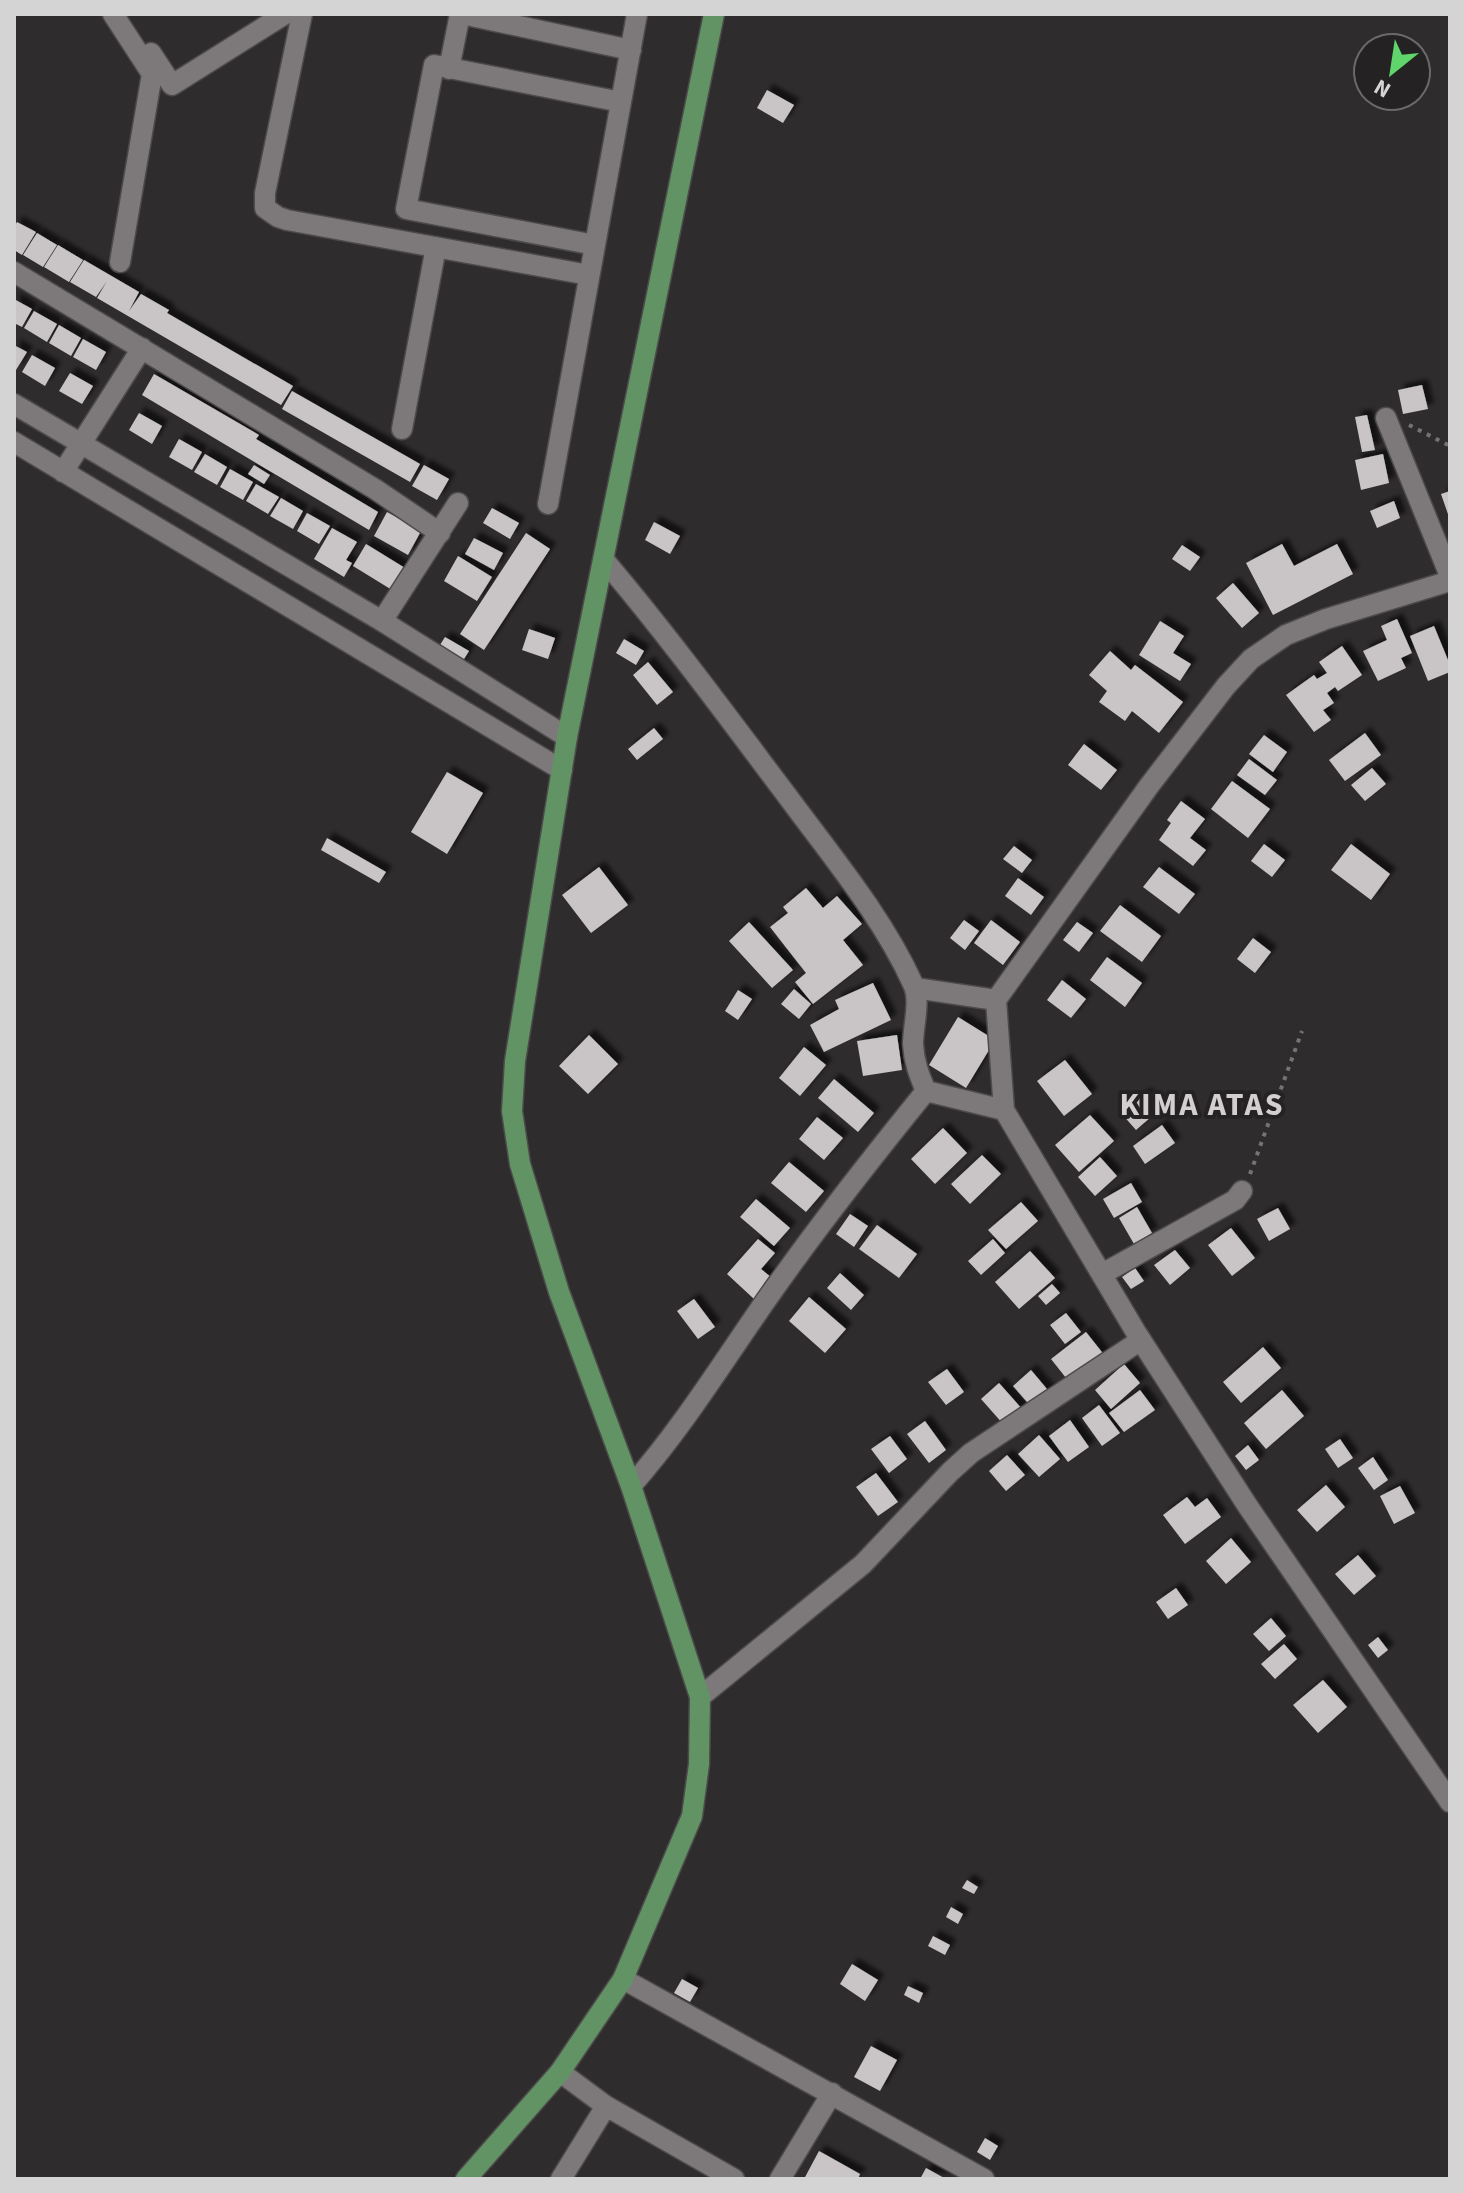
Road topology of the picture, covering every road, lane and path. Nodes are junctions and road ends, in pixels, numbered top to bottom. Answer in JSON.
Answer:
{"nodes":[{"id":1,"x":113,"y":14,"type":"edge"},
{"id":2,"x":126,"y":14,"type":"edge"},
{"id":3,"x":461,"y":14,"type":"edge"},
{"id":4,"x":637,"y":14,"type":"edge"},
{"id":5,"x":714,"y":14,"type":"edge"},
{"id":6,"x":283,"y":15,"type":"edge"},
{"id":7,"x":631,"y":50,"type":"junction"},
{"id":8,"x":449,"y":69,"type":"junction"},
{"id":9,"x":621,"y":102,"type":"junction"},
{"id":10,"x":423,"y":212,"type":"junction"},
{"id":11,"x":426,"y":245,"type":"junction"},
{"id":12,"x":595,"y":245,"type":"junction"},
{"id":13,"x":120,"y":262,"type":"dead end"},
{"id":14,"x":14,"y":272,"type":"edge"},
{"id":15,"x":589,"y":275,"type":"junction"},
{"id":16,"x":142,"y":348,"type":"junction"},
{"id":17,"x":14,"y":404,"type":"edge"},
{"id":18,"x":1386,"y":418,"type":"joint"},
{"id":19,"x":402,"y":429,"type":"dead end"},
{"id":20,"x":14,"y":442,"type":"edge"},
{"id":21,"x":82,"y":444,"type":"junction"},
{"id":22,"x":1450,"y":446,"type":"edge"},
{"id":23,"x":63,"y":472,"type":"junction"},
{"id":24,"x":458,"y":503,"type":"dead end"},
{"id":25,"x":548,"y":504,"type":"dead end"},
{"id":26,"x":440,"y":533,"type":"junction"},
{"id":27,"x":604,"y":560,"type":"junction"},
{"id":28,"x":1450,"y":579,"type":"edge"},
{"id":29,"x":382,"y":621,"type":"junction"},
{"id":30,"x":567,"y":737,"type":"junction"},
{"id":31,"x":562,"y":770,"type":"junction"},
{"id":32,"x":915,"y":988,"type":"junction"},
{"id":33,"x":996,"y":1000,"type":"junction"},
{"id":34,"x":1302,"y":1031,"type":"dead end"},
{"id":35,"x":926,"y":1091,"type":"junction"},
{"id":36,"x":1004,"y":1110,"type":"junction"},
{"id":37,"x":1242,"y":1191,"type":"joint"},
{"id":38,"x":1102,"y":1274,"type":"junction"},
{"id":39,"x":1141,"y":1340,"type":"junction"},
{"id":40,"x":631,"y":1486,"type":"junction"},
{"id":41,"x":700,"y":1697,"type":"junction"},
{"id":42,"x":1450,"y":1802,"type":"edge"},
{"id":43,"x":623,"y":1979,"type":"junction"},
{"id":44,"x":556,"y":2078,"type":"junction"},
{"id":45,"x":832,"y":2093,"type":"junction"},
{"id":46,"x":603,"y":2110,"type":"junction"},
{"id":47,"x":466,"y":2179,"type":"edge"},
{"id":48,"x":562,"y":2179,"type":"edge"},
{"id":49,"x":710,"y":2179,"type":"edge"},
{"id":50,"x":734,"y":2179,"type":"edge"},
{"id":51,"x":780,"y":2179,"type":"edge"},
{"id":52,"x":984,"y":2179,"type":"edge"}],
"edges":[{"from":1,"to":13,"type":"street"},
{"from":2,"to":6,"type":"street"},
{"from":3,"to":7,"type":"street"},
{"from":3,"to":8,"type":"street"},
{"from":4,"to":7,"type":"street"},
{"from":5,"to":27,"type":"main road"},
{"from":6,"to":11,"type":"street"},
{"from":7,"to":9,"type":"street"},
{"from":8,"to":9,"type":"street"},
{"from":8,"to":10,"type":"street"},
{"from":9,"to":12,"type":"street"},
{"from":10,"to":11,"type":"street"},
{"from":10,"to":12,"type":"street"},
{"from":11,"to":15,"type":"street"},
{"from":11,"to":19,"type":"street"},
{"from":12,"to":15,"type":"street"},
{"from":14,"to":16,"type":"street"},
{"from":15,"to":25,"type":"street"},
{"from":16,"to":21,"type":"street"},
{"from":16,"to":26,"type":"street"},
{"from":17,"to":21,"type":"street"},
{"from":18,"to":22,"type":"path"},
{"from":18,"to":28,"type":"street"},
{"from":20,"to":23,"type":"street"},
{"from":21,"to":23,"type":"street"},
{"from":21,"to":29,"type":"street"},
{"from":23,"to":31,"type":"street"},
{"from":24,"to":26,"type":"street"},
{"from":26,"to":29,"type":"street"},
{"from":27,"to":30,"type":"main road"},
{"from":27,"to":32,"type":"street"},
{"from":28,"to":33,"type":"street"},
{"from":29,"to":30,"type":"street"},
{"from":30,"to":31,"type":"main road"},
{"from":31,"to":40,"type":"main road"},
{"from":32,"to":33,"type":"street"},
{"from":32,"to":35,"type":"street"},
{"from":33,"to":36,"type":"street"},
{"from":34,"to":37,"type":"path"},
{"from":35,"to":36,"type":"street"},
{"from":35,"to":40,"type":"street"},
{"from":36,"to":38,"type":"street"},
{"from":37,"to":38,"type":"street"},
{"from":38,"to":39,"type":"street"},
{"from":39,"to":41,"type":"street"},
{"from":39,"to":42,"type":"street"},
{"from":40,"to":41,"type":"main road"},
{"from":41,"to":43,"type":"main road"},
{"from":43,"to":44,"type":"main road"},
{"from":43,"to":45,"type":"street"},
{"from":44,"to":46,"type":"street"},
{"from":44,"to":47,"type":"main road"},
{"from":45,"to":51,"type":"street"},
{"from":45,"to":52,"type":"street"},
{"from":46,"to":48,"type":"street"},
{"from":46,"to":49,"type":"street"},
{"from":46,"to":50,"type":"street"}]}
